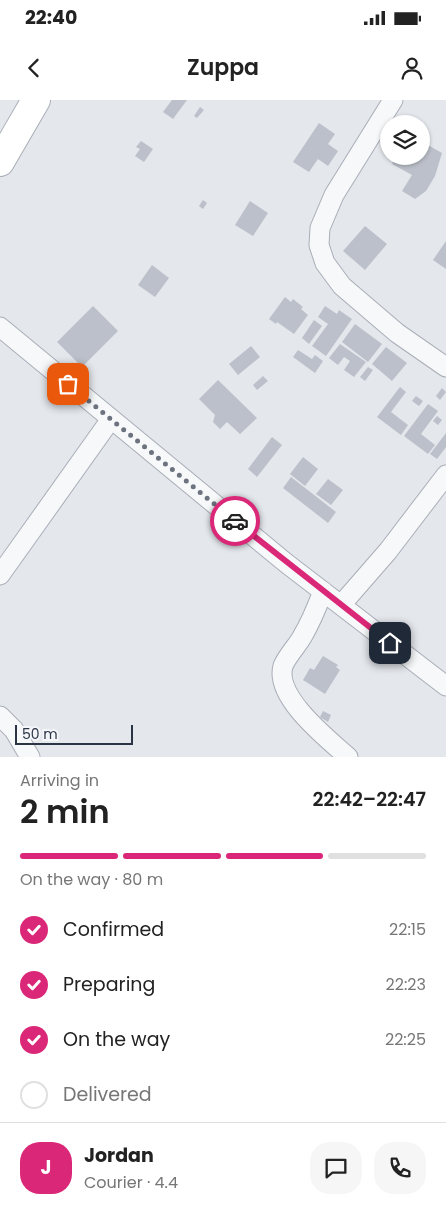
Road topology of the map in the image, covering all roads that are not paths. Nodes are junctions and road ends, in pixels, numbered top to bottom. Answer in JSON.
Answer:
{"nodes":[{"id":1,"x":36,"y":100,"type":"edge"},
{"id":2,"x":393,"y":100,"type":"edge"},
{"id":3,"x":0,"y":162,"type":"edge"},
{"id":4,"x":0,"y":327,"type":"edge"},
{"id":5,"x":446,"y":367,"type":"edge"},
{"id":6,"x":111,"y":419,"type":"junction"},
{"id":7,"x":446,"y":475,"type":"edge"},
{"id":8,"x":0,"y":576,"type":"edge"},
{"id":9,"x":323,"y":591,"type":"junction"},
{"id":10,"x":341,"y":605,"type":"junction"},
{"id":11,"x":446,"y":686,"type":"edge"},
{"id":12,"x":0,"y":716,"type":"edge"},
{"id":13,"x":30,"y":757,"type":"edge"},
{"id":14,"x":348,"y":757,"type":"edge"}],
"edges":[{"from":1,"to":3,"type":"main road"},
{"from":2,"to":5,"type":"street"},
{"from":4,"to":6,"type":"street"},
{"from":6,"to":8,"type":"street"},
{"from":6,"to":9,"type":"street"},
{"from":7,"to":10,"type":"street"},
{"from":9,"to":10,"type":"street"},
{"from":9,"to":14,"type":"street"},
{"from":10,"to":11,"type":"street"},
{"from":12,"to":13,"type":"street"}]}
